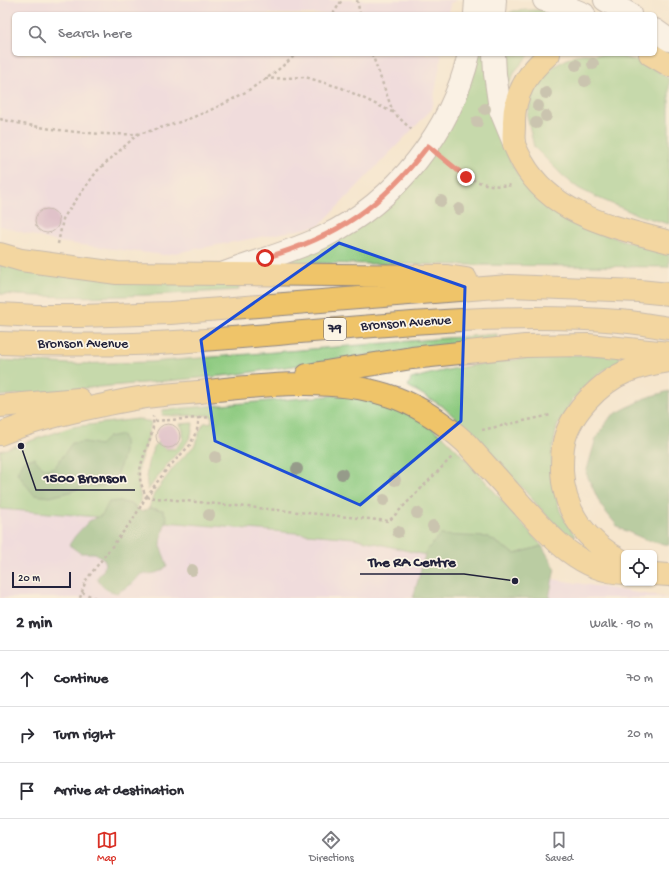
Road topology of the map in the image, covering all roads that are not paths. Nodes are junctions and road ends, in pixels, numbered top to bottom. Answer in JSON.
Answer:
{"nodes":[{"id":1,"x":476,"y":0,"type":"edge"},
{"id":2,"x":495,"y":0,"type":"edge"},
{"id":3,"x":544,"y":0,"type":"edge"},
{"id":4,"x":605,"y":0,"type":"edge"},
{"id":5,"x":475,"y":12,"type":"edge"},
{"id":6,"x":494,"y":12,"type":"edge"},
{"id":7,"x":579,"y":12,"type":"edge"},
{"id":8,"x":626,"y":12,"type":"edge"},
{"id":9,"x":657,"y":40,"type":"edge"},
{"id":10,"x":660,"y":55,"type":"edge"},
{"id":11,"x":468,"y":56,"type":"edge"},
{"id":12,"x":494,"y":56,"type":"edge"},
{"id":13,"x":546,"y":56,"type":"edge"},
{"id":14,"x":514,"y":143,"type":"junction"},
{"id":15,"x":669,"y":242,"type":"edge"},
{"id":16,"x":0,"y":254,"type":"edge"},
{"id":17,"x":220,"y":274,"type":"junction"},
{"id":18,"x":509,"y":286,"type":"junction"},
{"id":19,"x":669,"y":294,"type":"edge"},
{"id":20,"x":0,"y":314,"type":"edge"},
{"id":21,"x":669,"y":328,"type":"edge"},
{"id":22,"x":0,"y":342,"type":"edge"},
{"id":23,"x":669,"y":354,"type":"edge"},
{"id":24,"x":669,"y":361,"type":"edge"},
{"id":25,"x":249,"y":387,"type":"junction"},
{"id":26,"x":145,"y":397,"type":"junction"},
{"id":27,"x":0,"y":406,"type":"edge"},
{"id":28,"x":0,"y":434,"type":"edge"},
{"id":29,"x":621,"y":560,"type":"edge"},
{"id":30,"x":621,"y":573,"type":"edge"},
{"id":31,"x":657,"y":574,"type":"edge"},
{"id":32,"x":669,"y":575,"type":"edge"}],
"edges":[{"from":1,"to":5,"type":"lane"},
{"from":2,"to":6,"type":"lane"},
{"from":3,"to":7,"type":"lane"},
{"from":4,"to":8,"type":"lane"},
{"from":9,"to":10,"type":"lane"},
{"from":11,"to":17,"type":"lane"},
{"from":12,"to":14,"type":"lane"},
{"from":13,"to":14,"type":"highway"},
{"from":14,"to":15,"type":"highway"},
{"from":16,"to":17,"type":"highway"},
{"from":17,"to":18,"type":"highway"},
{"from":18,"to":19,"type":"highway","name":"Bronson Avenue","number":"79"},
{"from":18,"to":20,"type":"highway","name":"Bronson Avenue","number":"79"},
{"from":21,"to":22,"type":"highway","name":"Bronson Avenue","number":"79"},
{"from":23,"to":25,"type":"highway"},
{"from":24,"to":29,"type":"highway"},
{"from":25,"to":26,"type":"highway"},
{"from":25,"to":30,"type":"highway"},
{"from":26,"to":27,"type":"highway"},
{"from":26,"to":28,"type":"highway"},
{"from":31,"to":32,"type":"highway"}]}
